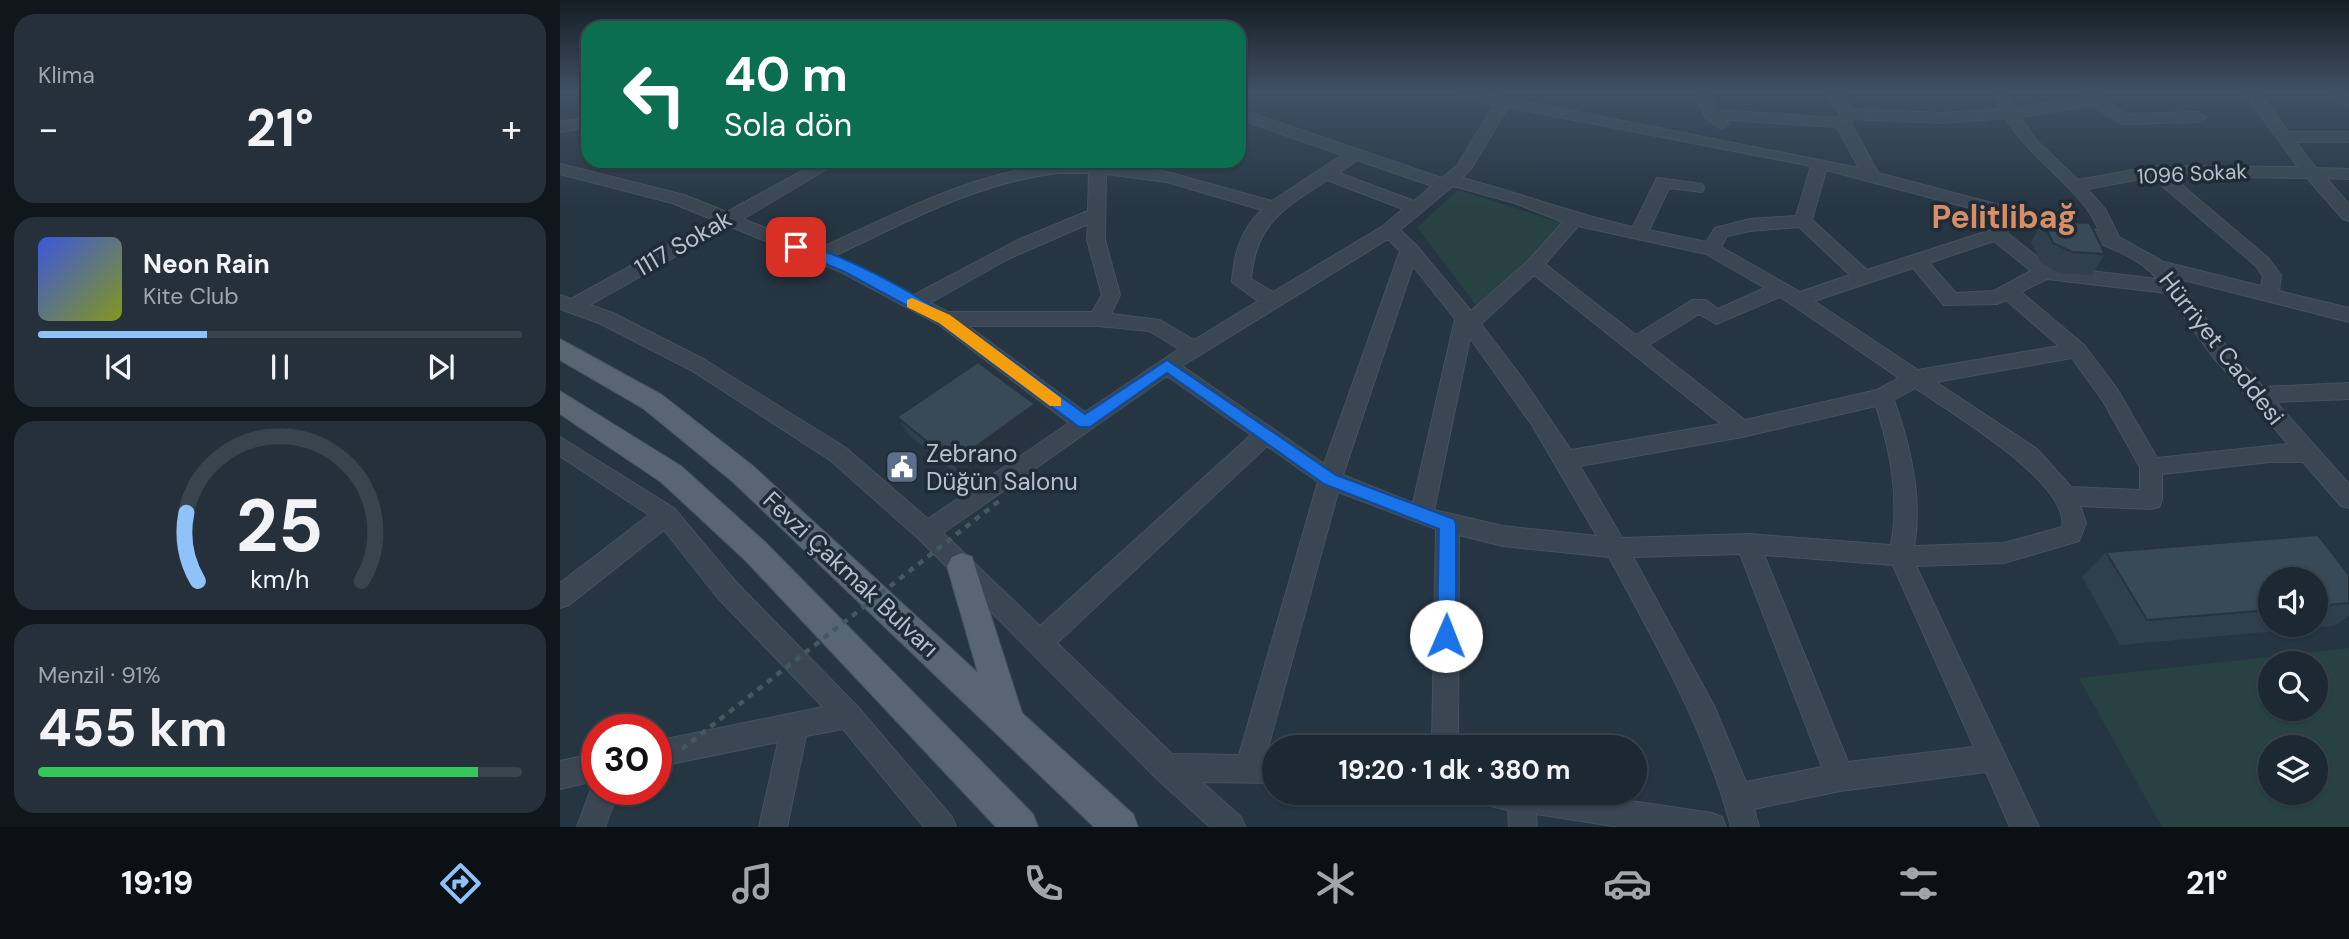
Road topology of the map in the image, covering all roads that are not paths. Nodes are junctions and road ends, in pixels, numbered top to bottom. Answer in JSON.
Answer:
{"nodes":[{"id":1,"x":1291,"y":132,"type":"edge"},
{"id":2,"x":1492,"y":132,"type":"edge"},
{"id":3,"x":1671,"y":132,"type":"edge"},
{"id":4,"x":1730,"y":132,"type":"edge"},
{"id":5,"x":1852,"y":132,"type":"edge"},
{"id":6,"x":2023,"y":132,"type":"edge"},
{"id":7,"x":2280,"y":132,"type":"edge"},
{"id":8,"x":2284,"y":137,"type":"junction"},
{"id":9,"x":2349,"y":137,"type":"edge"},
{"id":10,"x":1746,"y":147,"type":"junction"},
{"id":11,"x":1355,"y":153,"type":"junction"},
{"id":12,"x":1820,"y":163,"type":"junction"},
{"id":13,"x":595,"y":168,"type":"edge"},
{"id":14,"x":815,"y":168,"type":"edge"},
{"id":15,"x":1056,"y":168,"type":"edge"},
{"id":16,"x":1097,"y":168,"type":"edge"},
{"id":17,"x":1122,"y":168,"type":"edge"},
{"id":18,"x":560,"y":169,"type":"edge"},
{"id":19,"x":2157,"y":171,"type":"junction"},
{"id":20,"x":2310,"y":171,"type":"junction"},
{"id":21,"x":1870,"y":174,"type":"junction"},
{"id":22,"x":2349,"y":174,"type":"edge"},
{"id":23,"x":1329,"y":175,"type":"junction"},
{"id":24,"x":583,"y":176,"type":"junction"},
{"id":25,"x":1447,"y":182,"type":"junction"},
{"id":26,"x":2074,"y":186,"type":"junction"},
{"id":27,"x":1696,"y":188,"type":"dead end"},
{"id":28,"x":1272,"y":207,"type":"junction"},
{"id":29,"x":1418,"y":208,"type":"junction"},
{"id":30,"x":2011,"y":212,"type":"junction"},
{"id":31,"x":1095,"y":215,"type":"junction"},
{"id":32,"x":2349,"y":215,"type":"edge"},
{"id":33,"x":726,"y":219,"type":"junction"},
{"id":34,"x":1574,"y":220,"type":"junction"},
{"id":35,"x":1804,"y":221,"type":"junction"},
{"id":36,"x":1389,"y":230,"type":"junction"},
{"id":37,"x":1997,"y":233,"type":"junction"},
{"id":38,"x":1638,"y":234,"type":"junction"},
{"id":39,"x":2111,"y":240,"type":"junction"},
{"id":40,"x":1410,"y":249,"type":"junction"},
{"id":41,"x":1711,"y":249,"type":"junction"},
{"id":42,"x":820,"y":255,"type":"junction"},
{"id":43,"x":1916,"y":259,"type":"junction"},
{"id":44,"x":1534,"y":265,"type":"junction"},
{"id":45,"x":2158,"y":267,"type":"junction"},
{"id":46,"x":2044,"y":272,"type":"junction"},
{"id":47,"x":1863,"y":277,"type":"junction"},
{"id":48,"x":2173,"y":287,"type":"junction"},
{"id":49,"x":2006,"y":290,"type":"junction"},
{"id":50,"x":1789,"y":294,"type":"junction"},
{"id":51,"x":2269,"y":294,"type":"junction"},
{"id":52,"x":1271,"y":300,"type":"junction"},
{"id":53,"x":566,"y":304,"type":"edge"},
{"id":54,"x":913,"y":304,"type":"junction"},
{"id":55,"x":2349,"y":315,"type":"edge"},
{"id":56,"x":945,"y":319,"type":"junction"},
{"id":57,"x":1098,"y":319,"type":"junction"},
{"id":58,"x":1468,"y":320,"type":"junction"},
{"id":59,"x":1635,"y":345,"type":"junction"},
{"id":60,"x":560,"y":348,"type":"edge"},
{"id":61,"x":1194,"y":348,"type":"junction"},
{"id":62,"x":2077,"y":350,"type":"junction"},
{"id":63,"x":1167,"y":366,"type":"junction"},
{"id":64,"x":1915,"y":378,"type":"junction"},
{"id":65,"x":2349,"y":391,"type":"edge"},
{"id":66,"x":2257,"y":395,"type":"junction"},
{"id":67,"x":1883,"y":397,"type":"junction"},
{"id":68,"x":560,"y":401,"type":"edge"},
{"id":69,"x":1084,"y":423,"type":"junction"},
{"id":70,"x":1742,"y":429,"type":"junction"},
{"id":71,"x":1265,"y":435,"type":"junction"},
{"id":72,"x":560,"y":445,"type":"edge"},
{"id":73,"x":2307,"y":453,"type":"junction"},
{"id":74,"x":1566,"y":460,"type":"junction"},
{"id":75,"x":2151,"y":467,"type":"junction"},
{"id":76,"x":1330,"y":479,"type":"junction"},
{"id":77,"x":2065,"y":496,"type":"junction"},
{"id":78,"x":2349,"y":497,"type":"edge"},
{"id":79,"x":666,"y":515,"type":"junction"},
{"id":80,"x":1421,"y":516,"type":"junction"},
{"id":81,"x":1448,"y":524,"type":"junction"},
{"id":82,"x":927,"y":532,"type":"junction"},
{"id":83,"x":1748,"y":544,"type":"junction"},
{"id":84,"x":1615,"y":548,"type":"junction"},
{"id":85,"x":1900,"y":556,"type":"junction"},
{"id":86,"x":961,"y":566,"type":"junction"},
{"id":87,"x":560,"y":597,"type":"edge"},
{"id":88,"x":1040,"y":642,"type":"junction"},
{"id":89,"x":848,"y":715,"type":"junction"},
{"id":90,"x":1007,"y":719,"type":"junction"},
{"id":91,"x":795,"y":725,"type":"junction"},
{"id":92,"x":1445,"y":735,"type":"edge"},
{"id":93,"x":672,"y":750,"type":"edge"},
{"id":94,"x":1991,"y":758,"type":"junction"},
{"id":95,"x":1166,"y":768,"type":"junction"},
{"id":96,"x":1261,"y":768,"type":"edge"},
{"id":97,"x":581,"y":770,"type":"edge"},
{"id":98,"x":560,"y":775,"type":"edge"},
{"id":99,"x":1840,"y":777,"type":"junction"},
{"id":100,"x":1738,"y":798,"type":"junction"},
{"id":101,"x":599,"y":805,"type":"edge"},
{"id":102,"x":1521,"y":805,"type":"edge"},
{"id":103,"x":1546,"y":805,"type":"edge"},
{"id":104,"x":1599,"y":818,"type":"edge"},
{"id":105,"x":591,"y":827,"type":"edge"},
{"id":106,"x":773,"y":827,"type":"edge"},
{"id":107,"x":942,"y":827,"type":"edge"},
{"id":108,"x":1020,"y":827,"type":"edge"},
{"id":109,"x":1121,"y":827,"type":"edge"},
{"id":110,"x":1231,"y":827,"type":"edge"},
{"id":111,"x":1523,"y":827,"type":"edge"},
{"id":112,"x":1712,"y":827,"type":"edge"},
{"id":113,"x":1745,"y":827,"type":"edge"},
{"id":114,"x":2025,"y":827,"type":"edge"}],
"edges":[{"from":1,"to":11,"type":"street"},
{"from":2,"to":25,"type":"street"},
{"from":3,"to":10,"type":"street","name":"Hürriyet Caddesi"},
{"from":4,"to":10,"type":"street"},
{"from":5,"to":21,"type":"street"},
{"from":6,"to":26,"type":"street"},
{"from":7,"to":8,"type":"street"},
{"from":8,"to":9,"type":"street"},
{"from":8,"to":20,"type":"street"},
{"from":10,"to":12,"type":"street","name":"Hürriyet Caddesi"},
{"from":11,"to":23,"type":"street"},
{"from":11,"to":25,"type":"street"},
{"from":12,"to":21,"type":"street","name":"Hürriyet Caddesi"},
{"from":12,"to":35,"type":"street"},
{"from":13,"to":24,"type":"street"},
{"from":14,"to":33,"type":"street","name":"1117 Sokak"},
{"from":15,"to":42,"type":"street"},
{"from":16,"to":31,"type":"street"},
{"from":17,"to":28,"type":"street"},
{"from":18,"to":24,"type":"street"},
{"from":19,"to":20,"type":"street","name":"1096 Sokak"},
{"from":19,"to":26,"type":"street","name":"1096 Sokak"},
{"from":19,"to":51,"type":"street"},
{"from":20,"to":22,"type":"street","name":"1096 Sokak"},
{"from":20,"to":32,"type":"street"},
{"from":21,"to":30,"type":"street","name":"Hürriyet Caddesi"},
{"from":23,"to":28,"type":"street"},
{"from":23,"to":29,"type":"street"},
{"from":24,"to":33,"type":"street"},
{"from":25,"to":29,"type":"street"},
{"from":25,"to":34,"type":"street"},
{"from":26,"to":39,"type":"street"},
{"from":27,"to":38,"type":"street"},
{"from":28,"to":52,"type":"street"},
{"from":29,"to":36,"type":"street"},
{"from":30,"to":37,"type":"street"},
{"from":30,"to":39,"type":"street","name":"Hürriyet Caddesi"},
{"from":31,"to":54,"type":"street"},
{"from":31,"to":57,"type":"street"},
{"from":33,"to":42,"type":"street"},
{"from":33,"to":53,"type":"street","name":"1117 Sokak"},
{"from":34,"to":38,"type":"street"},
{"from":34,"to":44,"type":"street"},
{"from":35,"to":41,"type":"street"},
{"from":35,"to":47,"type":"street"},
{"from":36,"to":40,"type":"street"},
{"from":36,"to":52,"type":"street"},
{"from":37,"to":43,"type":"street"},
{"from":37,"to":46,"type":"street"},
{"from":38,"to":41,"type":"street"},
{"from":39,"to":45,"type":"street","name":"Hürriyet Caddesi"},
{"from":40,"to":58,"type":"street"},
{"from":40,"to":76,"type":"street"},
{"from":41,"to":50,"type":"street"},
{"from":42,"to":54,"type":"street"},
{"from":43,"to":47,"type":"street"},
{"from":43,"to":49,"type":"street"},
{"from":44,"to":58,"type":"street"},
{"from":44,"to":59,"type":"street"},
{"from":45,"to":48,"type":"street","name":"Hürriyet Caddesi"},
{"from":45,"to":51,"type":"street"},
{"from":46,"to":48,"type":"street"},
{"from":46,"to":49,"type":"street"},
{"from":47,"to":50,"type":"street"},
{"from":48,"to":66,"type":"street","name":"Hürriyet Caddesi"},
{"from":49,"to":62,"type":"street"},
{"from":50,"to":59,"type":"street"},
{"from":50,"to":64,"type":"street"},
{"from":51,"to":55,"type":"street"},
{"from":52,"to":61,"type":"street"},
{"from":53,"to":82,"type":"street"},
{"from":54,"to":56,"type":"street"},
{"from":56,"to":57,"type":"street"},
{"from":56,"to":69,"type":"street"},
{"from":57,"to":61,"type":"street"},
{"from":58,"to":74,"type":"street"},
{"from":58,"to":80,"type":"street"},
{"from":59,"to":70,"type":"street"},
{"from":60,"to":90,"type":"main road","name":"Fevzi Çakmak Bulvarı"},
{"from":61,"to":63,"type":"street"},
{"from":62,"to":64,"type":"street"},
{"from":62,"to":75,"type":"street"},
{"from":63,"to":69,"type":"street"},
{"from":63,"to":71,"type":"street"},
{"from":64,"to":67,"type":"street"},
{"from":64,"to":77,"type":"street"},
{"from":65,"to":66,"type":"street"},
{"from":66,"to":73,"type":"street","name":"Hürriyet Caddesi"},
{"from":67,"to":70,"type":"street"},
{"from":67,"to":85,"type":"street"},
{"from":68,"to":108,"type":"main road","name":"Fevzi Çakmak Bulvarı"},
{"from":69,"to":82,"type":"street"},
{"from":70,"to":74,"type":"street"},
{"from":71,"to":76,"type":"street"},
{"from":71,"to":88,"type":"street"},
{"from":72,"to":79,"type":"street"},
{"from":73,"to":75,"type":"street"},
{"from":73,"to":78,"type":"street","name":"Hürriyet Caddesi"},
{"from":74,"to":84,"type":"street"},
{"from":75,"to":77,"type":"street"},
{"from":76,"to":80,"type":"street"},
{"from":76,"to":96,"type":"street"},
{"from":77,"to":85,"type":"street"},
{"from":79,"to":87,"type":"street"},
{"from":79,"to":89,"type":"street"},
{"from":80,"to":81,"type":"street"},
{"from":81,"to":84,"type":"street"},
{"from":81,"to":92,"type":"street"},
{"from":82,"to":86,"type":"street"},
{"from":83,"to":84,"type":"street"},
{"from":83,"to":85,"type":"street"},
{"from":83,"to":99,"type":"street"},
{"from":84,"to":100,"type":"street"},
{"from":85,"to":94,"type":"street"},
{"from":86,"to":88,"type":"street"},
{"from":86,"to":90,"type":"main road"},
{"from":88,"to":95,"type":"street"},
{"from":89,"to":91,"type":"street"},
{"from":89,"to":107,"type":"street"},
{"from":90,"to":109,"type":"main road","name":"Fevzi Çakmak Bulvarı"},
{"from":91,"to":93,"type":"street"},
{"from":91,"to":106,"type":"street"},
{"from":94,"to":99,"type":"street"},
{"from":94,"to":114,"type":"street"},
{"from":95,"to":96,"type":"street"},
{"from":95,"to":110,"type":"street"},
{"from":97,"to":98,"type":"street"},
{"from":99,"to":100,"type":"street"},
{"from":100,"to":113,"type":"street"},
{"from":101,"to":105,"type":"street"},
{"from":102,"to":111,"type":"street"},
{"from":103,"to":104,"type":"street"},
{"from":104,"to":112,"type":"street"}]}
